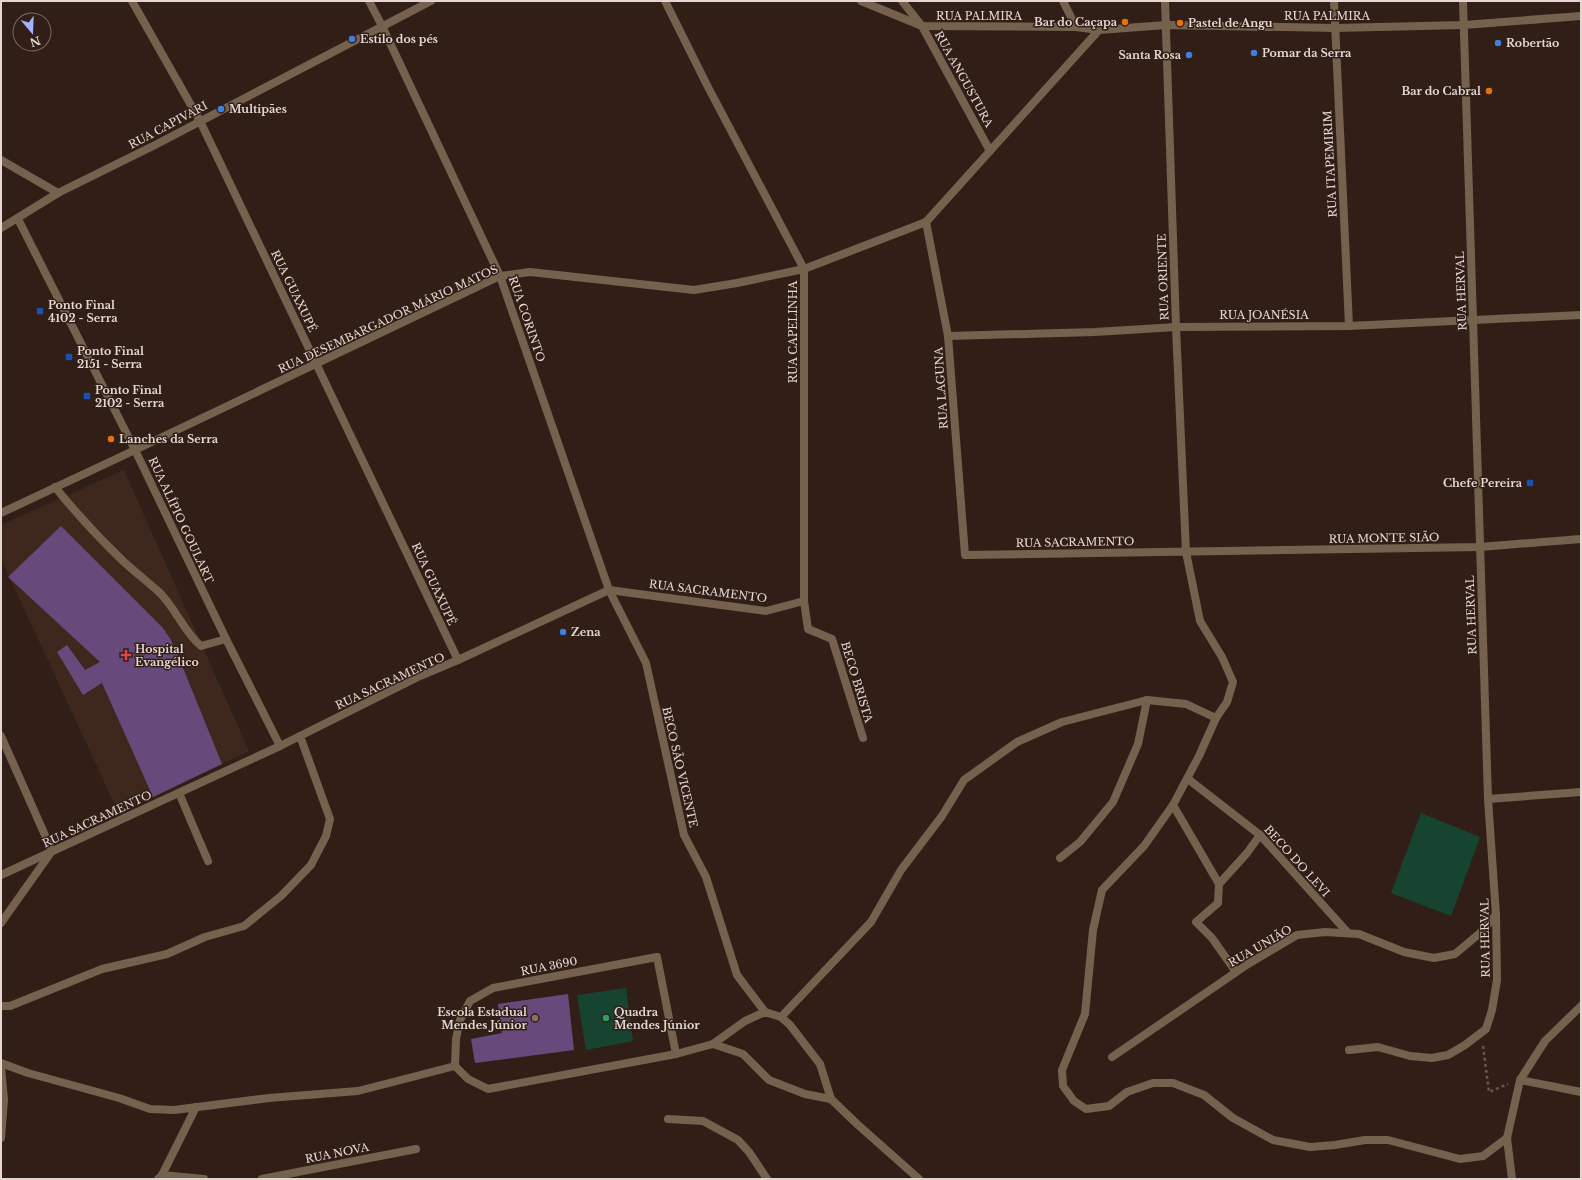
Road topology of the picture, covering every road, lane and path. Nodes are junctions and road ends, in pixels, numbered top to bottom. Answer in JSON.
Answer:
{"nodes":[{"id":1,"x":132,"y":1,"type":"edge"},
{"id":2,"x":369,"y":1,"type":"edge"},
{"id":3,"x":431,"y":1,"type":"edge"},
{"id":4,"x":665,"y":1,"type":"edge"},
{"id":5,"x":861,"y":1,"type":"edge"},
{"id":6,"x":902,"y":1,"type":"edge"},
{"id":7,"x":1063,"y":1,"type":"edge"},
{"id":8,"x":1165,"y":1,"type":"edge"},
{"id":9,"x":1334,"y":1,"type":"edge"},
{"id":10,"x":1463,"y":1,"type":"edge"},
{"id":11,"x":1581,"y":16,"type":"edge"},
{"id":12,"x":1464,"y":25,"type":"junction"},
{"id":13,"x":382,"y":26,"type":"junction"},
{"id":14,"x":922,"y":26,"type":"junction"},
{"id":15,"x":1166,"y":26,"type":"junction"},
{"id":16,"x":1076,"y":27,"type":"junction"},
{"id":17,"x":1335,"y":28,"type":"junction"},
{"id":18,"x":1099,"y":30,"type":"junction"},
{"id":19,"x":200,"y":121,"type":"junction"},
{"id":20,"x":990,"y":151,"type":"junction"},
{"id":21,"x":1,"y":160,"type":"edge"},
{"id":22,"x":58,"y":193,"type":"junction"},
{"id":23,"x":18,"y":218,"type":"junction"},
{"id":24,"x":926,"y":222,"type":"junction"},
{"id":25,"x":1,"y":228,"type":"edge"},
{"id":26,"x":804,"y":269,"type":"junction"},
{"id":27,"x":500,"y":276,"type":"junction"},
{"id":28,"x":1581,"y":315,"type":"edge"},
{"id":29,"x":1473,"y":320,"type":"junction"},
{"id":30,"x":1349,"y":326,"type":"junction"},
{"id":31,"x":1176,"y":327,"type":"junction"},
{"id":32,"x":948,"y":336,"type":"junction"},
{"id":33,"x":318,"y":364,"type":"junction"},
{"id":34,"x":135,"y":450,"type":"junction"},
{"id":35,"x":55,"y":487,"type":"junction"},
{"id":36,"x":1,"y":513,"type":"edge"},
{"id":37,"x":1581,"y":539,"type":"edge"},
{"id":38,"x":1480,"y":547,"type":"junction"},
{"id":39,"x":1186,"y":552,"type":"junction"},
{"id":40,"x":965,"y":555,"type":"joint"},
{"id":41,"x":609,"y":590,"type":"junction"},
{"id":42,"x":804,"y":601,"type":"junction"},
{"id":43,"x":226,"y":639,"type":"junction"},
{"id":44,"x":458,"y":660,"type":"junction"},
{"id":45,"x":1146,"y":700,"type":"junction"},
{"id":46,"x":1216,"y":718,"type":"junction"},
{"id":47,"x":1,"y":736,"type":"edge"},
{"id":48,"x":300,"y":736,"type":"junction"},
{"id":49,"x":863,"y":738,"type":"dead end"},
{"id":50,"x":280,"y":746,"type":"junction"},
{"id":51,"x":1188,"y":779,"type":"junction"},
{"id":52,"x":1581,"y":792,"type":"edge"},
{"id":53,"x":179,"y":793,"type":"junction"},
{"id":54,"x":1488,"y":799,"type":"junction"},
{"id":55,"x":1173,"y":805,"type":"junction"},
{"id":56,"x":1260,"y":835,"type":"junction"},
{"id":57,"x":52,"y":851,"type":"junction"},
{"id":58,"x":1060,"y":858,"type":"dead end"},
{"id":59,"x":208,"y":861,"type":"dead end"},
{"id":60,"x":1,"y":875,"type":"edge"},
{"id":61,"x":1219,"y":884,"type":"junction"},
{"id":62,"x":1496,"y":915,"type":"junction"},
{"id":63,"x":1,"y":923,"type":"edge"},
{"id":64,"x":1348,"y":933,"type":"junction"},
{"id":65,"x":1236,"y":972,"type":"junction"},
{"id":66,"x":1,"y":1006,"type":"edge"},
{"id":67,"x":1581,"y":1006,"type":"edge"},
{"id":68,"x":765,"y":1012,"type":"junction"},
{"id":69,"x":781,"y":1017,"type":"junction"},
{"id":70,"x":1486,"y":1029,"type":"junction"},
{"id":71,"x":713,"y":1044,"type":"junction"},
{"id":72,"x":1349,"y":1050,"type":"dead end"},
{"id":73,"x":676,"y":1054,"type":"junction"},
{"id":74,"x":1112,"y":1057,"type":"dead end"},
{"id":75,"x":1,"y":1063,"type":"edge"},
{"id":76,"x":455,"y":1066,"type":"junction"},
{"id":77,"x":1,"y":1067,"type":"edge"},
{"id":78,"x":1520,"y":1080,"type":"junction"},
{"id":79,"x":1581,"y":1092,"type":"edge"},
{"id":80,"x":831,"y":1099,"type":"junction"},
{"id":81,"x":196,"y":1107,"type":"junction"},
{"id":82,"x":668,"y":1119,"type":"dead end"},
{"id":83,"x":1,"y":1138,"type":"edge"},
{"id":84,"x":1508,"y":1138,"type":"junction"},
{"id":85,"x":416,"y":1149,"type":"dead end"},
{"id":86,"x":160,"y":1177,"type":"edge"},
{"id":87,"x":204,"y":1179,"type":"edge"},
{"id":88,"x":262,"y":1179,"type":"edge"},
{"id":89,"x":767,"y":1179,"type":"edge"},
{"id":90,"x":920,"y":1179,"type":"edge"},
{"id":91,"x":1512,"y":1179,"type":"edge"}],
"edges":[{"from":1,"to":19,"type":"street","name":"RUA GUAXUPÉ"},
{"from":2,"to":13,"type":"street","name":"RUA CORINTO"},
{"from":3,"to":13,"type":"street","name":"RUA CAPIVARI"},
{"from":4,"to":26,"type":"street","name":"RUA CAPELINHA"},
{"from":5,"to":14,"type":"street","name":"RUA PALMIRA"},
{"from":6,"to":14,"type":"street","name":"RUA ANGUSTURA"},
{"from":7,"to":16,"type":"street"},
{"from":8,"to":15,"type":"street","name":"RUA ORIENTE"},
{"from":9,"to":17,"type":"street","name":"RUA ITAPEMIRIM"},
{"from":10,"to":12,"type":"street","name":"RUA HERVAL"},
{"from":11,"to":12,"type":"street","name":"RUA PALMIRA"},
{"from":12,"to":17,"type":"street","name":"RUA PALMIRA"},
{"from":12,"to":29,"type":"street","name":"RUA HERVAL"},
{"from":13,"to":19,"type":"street","name":"RUA CAPIVARI"},
{"from":13,"to":27,"type":"street","name":"RUA CORINTO"},
{"from":14,"to":16,"type":"street","name":"RUA PALMIRA"},
{"from":14,"to":20,"type":"street","name":"RUA ANGUSTURA"},
{"from":15,"to":17,"type":"street","name":"RUA PALMIRA"},
{"from":15,"to":18,"type":"street","name":"RUA PALMIRA"},
{"from":15,"to":31,"type":"street","name":"RUA ORIENTE"},
{"from":16,"to":18,"type":"street","name":"RUA PALMIRA"},
{"from":17,"to":30,"type":"street","name":"RUA ITAPEMIRIM"},
{"from":18,"to":20,"type":"street","name":"RUA DESEMBARGADOR MÁRIO MATOS"},
{"from":19,"to":22,"type":"street","name":"RUA CAPIVARI"},
{"from":19,"to":33,"type":"street","name":"RUA GUAXUPÉ"},
{"from":20,"to":24,"type":"street","name":"RUA DESEMBARGADOR MÁRIO MATOS"},
{"from":21,"to":22,"type":"street"},
{"from":22,"to":23,"type":"street","name":"RUA CAPIVARI"},
{"from":23,"to":25,"type":"street","name":"RUA CAPIVARI"},
{"from":23,"to":34,"type":"street","name":"RUA ALÍPIO GOULART"},
{"from":24,"to":26,"type":"street","name":"RUA DESEMBARGADOR MÁRIO MATOS"},
{"from":24,"to":32,"type":"street","name":"RUA LAGUNA"},
{"from":26,"to":27,"type":"street","name":"RUA DESEMBARGADOR MÁRIO MATOS"},
{"from":26,"to":42,"type":"street","name":"RUA CAPELINHA"},
{"from":27,"to":33,"type":"street","name":"RUA DESEMBARGADOR MÁRIO MATOS"},
{"from":27,"to":41,"type":"street","name":"RUA CORINTO"},
{"from":28,"to":29,"type":"street","name":"RUA JOANÉSIA"},
{"from":29,"to":30,"type":"street","name":"RUA JOANÉSIA"},
{"from":29,"to":38,"type":"street","name":"RUA HERVAL"},
{"from":30,"to":31,"type":"street","name":"RUA JOANÉSIA"},
{"from":31,"to":32,"type":"street","name":"RUA JOANÉSIA"},
{"from":31,"to":39,"type":"street","name":"RUA ORIENTE"},
{"from":32,"to":40,"type":"street","name":"RUA LAGUNA"},
{"from":33,"to":34,"type":"street","name":"RUA DESEMBARGADOR MÁRIO MATOS"},
{"from":33,"to":44,"type":"street","name":"RUA GUAXUPÉ"},
{"from":34,"to":35,"type":"street","name":"RUA DESEMBARGADOR MÁRIO MATOS"},
{"from":34,"to":43,"type":"street","name":"RUA ALÍPIO GOULART"},
{"from":35,"to":36,"type":"street","name":"RUA DESEMBARGADOR MÁRIO MATOS"},
{"from":35,"to":43,"type":"street"},
{"from":37,"to":38,"type":"street","name":"RUA MONTE SIÃO"},
{"from":38,"to":39,"type":"street","name":"RUA MONTE SIÃO"},
{"from":38,"to":54,"type":"street","name":"RUA HERVAL"},
{"from":39,"to":40,"type":"street","name":"RUA SACRAMENTO"},
{"from":39,"to":46,"type":"street","name":"RUA ORIENTE"},
{"from":41,"to":42,"type":"street","name":"RUA SACRAMENTO"},
{"from":41,"to":44,"type":"street","name":"RUA SACRAMENTO"},
{"from":41,"to":68,"type":"street","name":"BECO SÃO VICENTE"},
{"from":42,"to":49,"type":"street","name":"BECO BRISTA"},
{"from":43,"to":50,"type":"street","name":"RUA ALÍPIO GOULART"},
{"from":44,"to":48,"type":"street","name":"RUA SACRAMENTO"},
{"from":45,"to":46,"type":"street"},
{"from":45,"to":58,"type":"street"},
{"from":45,"to":69,"type":"street"},
{"from":46,"to":51,"type":"street","name":"RUA ORIENTE"},
{"from":47,"to":57,"type":"street"},
{"from":48,"to":50,"type":"street","name":"RUA SACRAMENTO"},
{"from":48,"to":66,"type":"street"},
{"from":50,"to":53,"type":"street","name":"RUA SACRAMENTO"},
{"from":51,"to":55,"type":"street","name":"RUA ORIENTE"},
{"from":51,"to":56,"type":"street","name":"BECO DO LEVI"},
{"from":52,"to":54,"type":"street"},
{"from":53,"to":57,"type":"street","name":"RUA SACRAMENTO"},
{"from":53,"to":59,"type":"street"},
{"from":54,"to":62,"type":"street","name":"RUA HERVAL"},
{"from":55,"to":61,"type":"street"},
{"from":55,"to":84,"type":"street","name":"RUA ORIENTE"},
{"from":56,"to":61,"type":"street"},
{"from":56,"to":64,"type":"street","name":"BECO DO LEVI"},
{"from":57,"to":60,"type":"street","name":"RUA SACRAMENTO"},
{"from":57,"to":63,"type":"street"},
{"from":61,"to":65,"type":"street"},
{"from":62,"to":64,"type":"street","name":"RUA UNIÃO"},
{"from":62,"to":70,"type":"street","name":"RUA HERVAL"},
{"from":64,"to":65,"type":"street","name":"RUA UNIÃO"},
{"from":65,"to":74,"type":"street","name":"RUA UNIÃO"},
{"from":67,"to":78,"type":"street"},
{"from":68,"to":69,"type":"street"},
{"from":68,"to":71,"type":"street"},
{"from":69,"to":80,"type":"street"},
{"from":70,"to":72,"type":"street"},
{"from":70,"to":78,"type":"path"},
{"from":71,"to":73,"type":"street"},
{"from":71,"to":80,"type":"street"},
{"from":73,"to":76,"type":"street"},
{"from":73,"to":76,"type":"street","name":"RUA 3690"},
{"from":75,"to":81,"type":"street"},
{"from":76,"to":81,"type":"street"},
{"from":77,"to":83,"type":"street"},
{"from":78,"to":79,"type":"street"},
{"from":78,"to":84,"type":"street"},
{"from":80,"to":90,"type":"street"},
{"from":81,"to":86,"type":"street"},
{"from":82,"to":89,"type":"street"},
{"from":84,"to":91,"type":"street"},
{"from":85,"to":88,"type":"street","name":"RUA NOVA"},
{"from":86,"to":87,"type":"street"}]}
